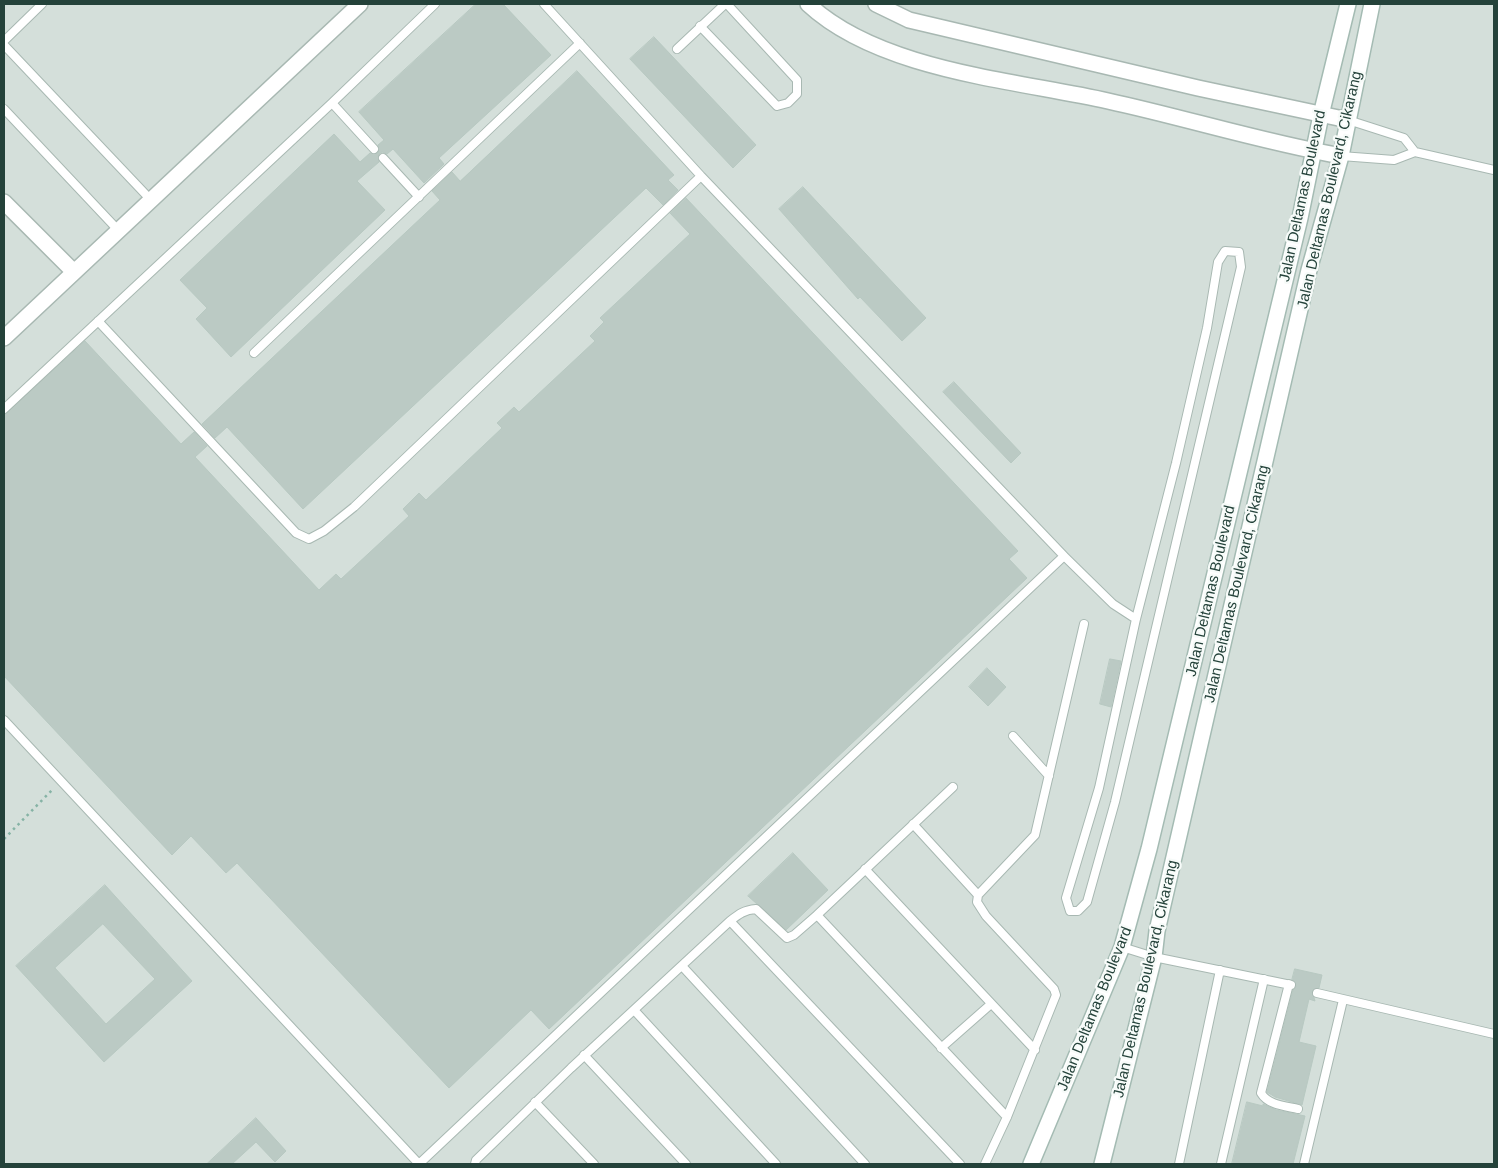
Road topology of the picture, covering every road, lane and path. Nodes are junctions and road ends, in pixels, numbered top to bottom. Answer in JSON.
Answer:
{"nodes":[{"id":1,"x":42,"y":4,"type":"edge"},
{"id":2,"x":360,"y":4,"type":"edge"},
{"id":3,"x":435,"y":4,"type":"edge"},
{"id":4,"x":544,"y":4,"type":"edge"},
{"id":5,"x":726,"y":4,"type":"edge"},
{"id":6,"x":808,"y":4,"type":"edge"},
{"id":7,"x":876,"y":4,"type":"edge"},
{"id":8,"x":1348,"y":4,"type":"edge"},
{"id":9,"x":1372,"y":4,"type":"edge"},
{"id":10,"x":700,"y":26,"type":"junction"},
{"id":11,"x":4,"y":41,"type":"edge"},
{"id":12,"x":580,"y":43,"type":"junction"},
{"id":13,"x":4,"y":45,"type":"edge"},
{"id":14,"x":676,"y":49,"type":"dead end"},
{"id":15,"x":332,"y":103,"type":"junction"},
{"id":16,"x":4,"y":109,"type":"edge"},
{"id":17,"x":1321,"y":115,"type":"junction"},
{"id":18,"x":1348,"y":120,"type":"junction"},
{"id":19,"x":374,"y":149,"type":"dead end"},
{"id":20,"x":1314,"y":151,"type":"junction"},
{"id":21,"x":1415,"y":152,"type":"junction"},
{"id":22,"x":1340,"y":156,"type":"junction"},
{"id":23,"x":383,"y":158,"type":"dead end"},
{"id":24,"x":1494,"y":170,"type":"edge"},
{"id":25,"x":701,"y":176,"type":"junction"},
{"id":26,"x":145,"y":195,"type":"junction"},
{"id":27,"x":419,"y":197,"type":"junction"},
{"id":28,"x":4,"y":202,"type":"edge"},
{"id":29,"x":114,"y":226,"type":"junction"},
{"id":30,"x":74,"y":272,"type":"junction"},
{"id":31,"x":98,"y":321,"type":"junction"},
{"id":32,"x":4,"y":338,"type":"edge"},
{"id":33,"x":254,"y":353,"type":"dead end"},
{"id":34,"x":4,"y":410,"type":"edge"},
{"id":35,"x":1064,"y":556,"type":"junction"},
{"id":36,"x":1136,"y":619,"type":"junction"},
{"id":37,"x":1084,"y":624,"type":"dead end"},
{"id":38,"x":4,"y":720,"type":"edge"},
{"id":39,"x":1014,"y":736,"type":"dead end"},
{"id":40,"x":1049,"y":776,"type":"junction"},
{"id":41,"x":62,"y":780,"type":"junction"},
{"id":42,"x":953,"y":787,"type":"dead end"},
{"id":43,"x":913,"y":824,"type":"junction"},
{"id":44,"x":4,"y":839,"type":"edge"},
{"id":45,"x":865,"y":869,"type":"junction"},
{"id":46,"x":978,"y":895,"type":"junction"},
{"id":47,"x":817,"y":915,"type":"junction"},
{"id":48,"x":730,"y":921,"type":"junction"},
{"id":49,"x":1122,"y":947,"type":"junction"},
{"id":50,"x":1154,"y":957,"type":"junction"},
{"id":51,"x":682,"y":966,"type":"junction"},
{"id":52,"x":1220,"y":970,"type":"junction"},
{"id":53,"x":1264,"y":979,"type":"junction"},
{"id":54,"x":1317,"y":993,"type":"dead end"},
{"id":55,"x":1343,"y":1000,"type":"junction"},
{"id":56,"x":991,"y":1004,"type":"junction"},
{"id":57,"x":634,"y":1010,"type":"junction"},
{"id":58,"x":1494,"y":1034,"type":"edge"},
{"id":59,"x":941,"y":1048,"type":"junction"},
{"id":60,"x":1035,"y":1050,"type":"junction"},
{"id":61,"x":584,"y":1055,"type":"junction"},
{"id":62,"x":535,"y":1102,"type":"junction"},
{"id":63,"x":1298,"y":1109,"type":"dead end"},
{"id":64,"x":1007,"y":1117,"type":"junction"},
{"id":65,"x":419,"y":1164,"type":"edge"},
{"id":66,"x":475,"y":1164,"type":"edge"},
{"id":67,"x":594,"y":1164,"type":"edge"},
{"id":68,"x":686,"y":1164,"type":"edge"},
{"id":69,"x":776,"y":1164,"type":"edge"},
{"id":70,"x":865,"y":1164,"type":"edge"},
{"id":71,"x":960,"y":1164,"type":"edge"},
{"id":72,"x":985,"y":1164,"type":"edge"},
{"id":73,"x":1031,"y":1164,"type":"edge"},
{"id":74,"x":1102,"y":1164,"type":"edge"},
{"id":75,"x":1179,"y":1164,"type":"edge"},
{"id":76,"x":1221,"y":1164,"type":"edge"},
{"id":77,"x":1304,"y":1164,"type":"edge"}],
"edges":[{"from":1,"to":11,"type":"lane"},
{"from":2,"to":26,"type":"street"},
{"from":3,"to":15,"type":"lane"},
{"from":4,"to":12,"type":"lane"},
{"from":5,"to":10,"type":"lane"},
{"from":5,"to":10,"type":"lane"},
{"from":6,"to":20,"type":"street"},
{"from":7,"to":17,"type":"street"},
{"from":8,"to":17,"type":"street","name":"Jalan Deltamas Boulevard"},
{"from":9,"to":18,"type":"street","name":"Jalan Deltamas Boulevard, Cikarang"},
{"from":10,"to":14,"type":"lane"},
{"from":12,"to":25,"type":"lane"},
{"from":12,"to":27,"type":"lane"},
{"from":13,"to":26,"type":"lane"},
{"from":15,"to":19,"type":"lane"},
{"from":15,"to":31,"type":"lane"},
{"from":16,"to":29,"type":"lane"},
{"from":17,"to":18,"type":"street"},
{"from":17,"to":20,"type":"street","name":"Jalan Deltamas Boulevard"},
{"from":18,"to":21,"type":"lane"},
{"from":18,"to":22,"type":"street","name":"Jalan Deltamas Boulevard, Cikarang"},
{"from":20,"to":22,"type":"street"},
{"from":20,"to":49,"type":"street","name":"Jalan Deltamas Boulevard"},
{"from":21,"to":22,"type":"lane"},
{"from":21,"to":24,"type":"lane"},
{"from":22,"to":50,"type":"street","name":"Jalan Deltamas Boulevard, Cikarang"},
{"from":23,"to":27,"type":"lane"},
{"from":25,"to":31,"type":"lane"},
{"from":25,"to":35,"type":"lane"},
{"from":26,"to":29,"type":"street"},
{"from":27,"to":33,"type":"lane"},
{"from":28,"to":30,"type":"street"},
{"from":29,"to":30,"type":"street"},
{"from":30,"to":32,"type":"street"},
{"from":31,"to":34,"type":"lane"},
{"from":35,"to":36,"type":"lane"},
{"from":35,"to":65,"type":"lane"},
{"from":36,"to":36,"type":"lane"},
{"from":37,"to":40,"type":"lane"},
{"from":38,"to":41,"type":"lane"},
{"from":39,"to":40,"type":"lane"},
{"from":40,"to":46,"type":"lane"},
{"from":41,"to":44,"type":"path"},
{"from":41,"to":65,"type":"lane"},
{"from":42,"to":43,"type":"lane"},
{"from":43,"to":45,"type":"lane"},
{"from":43,"to":46,"type":"lane"},
{"from":45,"to":47,"type":"lane"},
{"from":45,"to":56,"type":"lane"},
{"from":46,"to":60,"type":"lane"},
{"from":47,"to":48,"type":"lane"},
{"from":47,"to":59,"type":"lane"},
{"from":48,"to":51,"type":"lane"},
{"from":48,"to":71,"type":"lane"},
{"from":49,"to":50,"type":"lane"},
{"from":49,"to":73,"type":"street","name":"Jalan Deltamas Boulevard"},
{"from":50,"to":52,"type":"lane"},
{"from":50,"to":74,"type":"street","name":"Jalan Deltamas Boulevard, Cikarang"},
{"from":51,"to":57,"type":"lane"},
{"from":51,"to":70,"type":"lane"},
{"from":52,"to":53,"type":"lane"},
{"from":52,"to":75,"type":"lane"},
{"from":53,"to":63,"type":"lane"},
{"from":53,"to":76,"type":"lane"},
{"from":54,"to":55,"type":"lane"},
{"from":55,"to":58,"type":"lane"},
{"from":55,"to":77,"type":"lane"},
{"from":56,"to":59,"type":"lane"},
{"from":56,"to":60,"type":"lane"},
{"from":57,"to":61,"type":"lane"},
{"from":57,"to":69,"type":"lane"},
{"from":59,"to":64,"type":"lane"},
{"from":60,"to":64,"type":"lane"},
{"from":61,"to":62,"type":"lane"},
{"from":61,"to":68,"type":"lane"},
{"from":62,"to":66,"type":"lane"},
{"from":62,"to":67,"type":"lane"},
{"from":64,"to":72,"type":"lane"}]}
